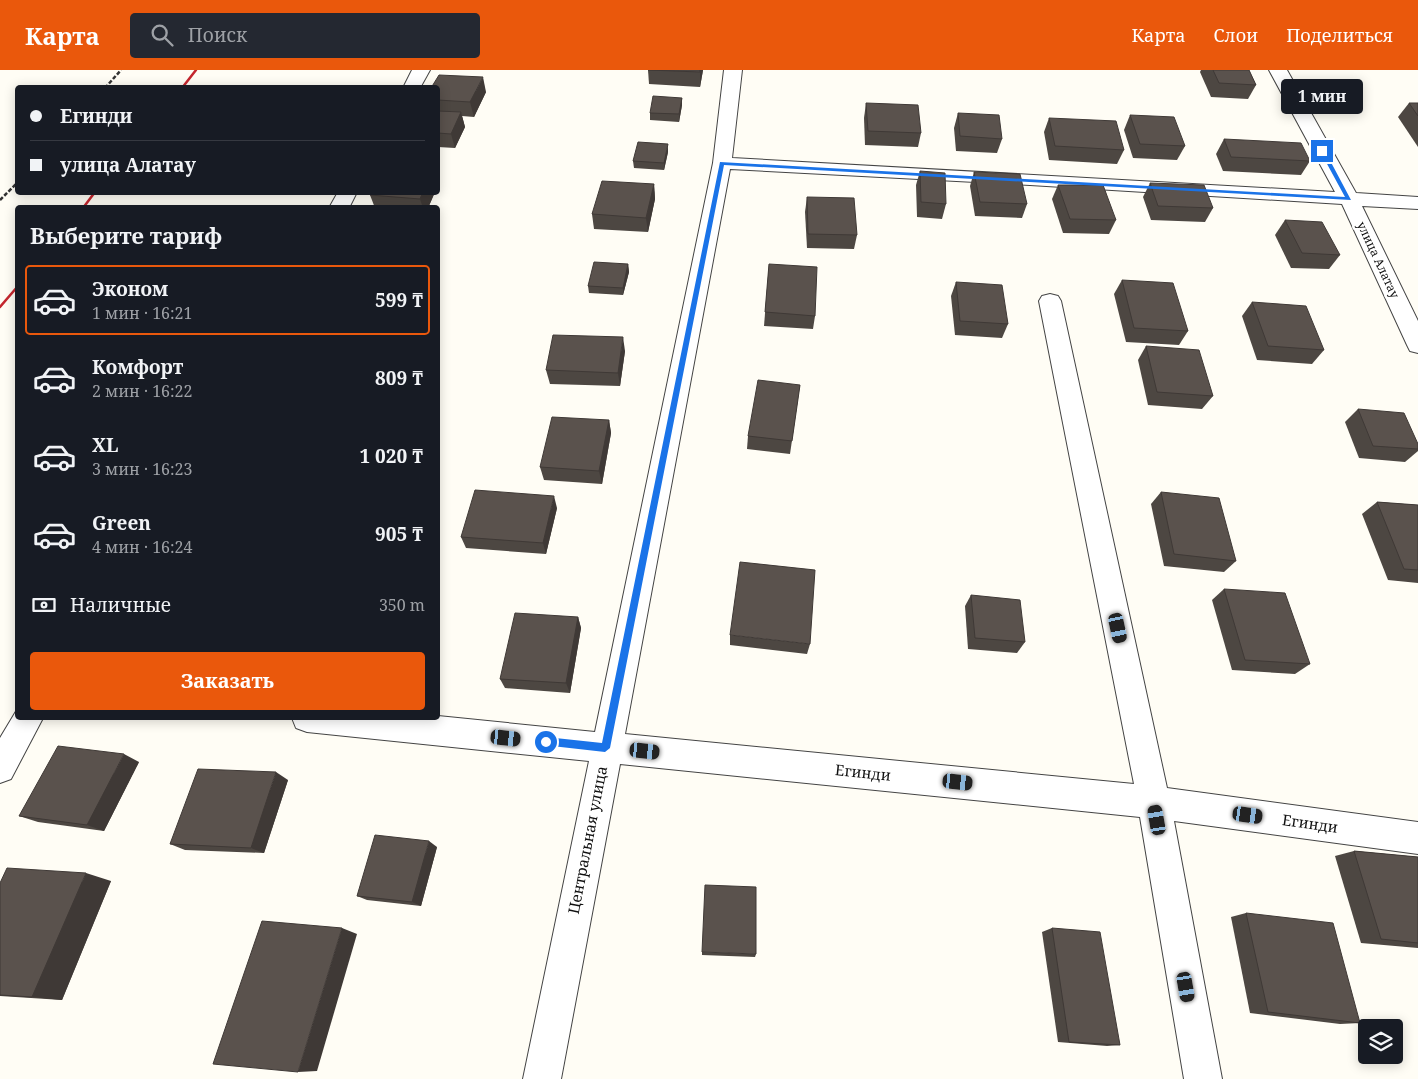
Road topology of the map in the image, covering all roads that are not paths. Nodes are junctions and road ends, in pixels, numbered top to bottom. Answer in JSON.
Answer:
{"nodes":[{"id":1,"x":421,"y":70,"type":"edge"},
{"id":2,"x":733,"y":70,"type":"edge"},
{"id":3,"x":1278,"y":70,"type":"edge"},
{"id":4,"x":413,"y":85,"type":"edge"},
{"id":5,"x":722,"y":163,"type":"junction"},
{"id":6,"x":1349,"y":199,"type":"junction"},
{"id":7,"x":1418,"y":203,"type":"edge"},
{"id":8,"x":1050,"y":301,"type":"dead end"},
{"id":9,"x":1418,"y":345,"type":"edge"},
{"id":10,"x":27,"y":720,"type":"edge"},
{"id":11,"x":327,"y":720,"type":"edge"},
{"id":12,"x":605,"y":748,"type":"junction"},
{"id":13,"x":0,"y":768,"type":"edge"},
{"id":14,"x":1154,"y":802,"type":"junction"},
{"id":15,"x":1418,"y":838,"type":"edge"},
{"id":16,"x":542,"y":1079,"type":"edge"},
{"id":17,"x":1203,"y":1079,"type":"edge"}],
"edges":[{"from":1,"to":4,"type":"street"},
{"from":2,"to":5,"type":"street","name":"Центральная улица"},
{"from":3,"to":6,"type":"street","name":"улица Алатау"},
{"from":5,"to":6,"type":"street"},
{"from":5,"to":12,"type":"street","name":"Центральная улица"},
{"from":6,"to":7,"type":"street"},
{"from":6,"to":9,"type":"street","name":"улица Алатау"},
{"from":8,"to":14,"type":"street"},
{"from":10,"to":13,"type":"street"},
{"from":11,"to":12,"type":"street","name":"Егинди"},
{"from":12,"to":14,"type":"street","name":"Егинди"},
{"from":12,"to":16,"type":"street","name":"Центральная улица"},
{"from":14,"to":15,"type":"street","name":"Егинди"},
{"from":14,"to":17,"type":"street"}]}
